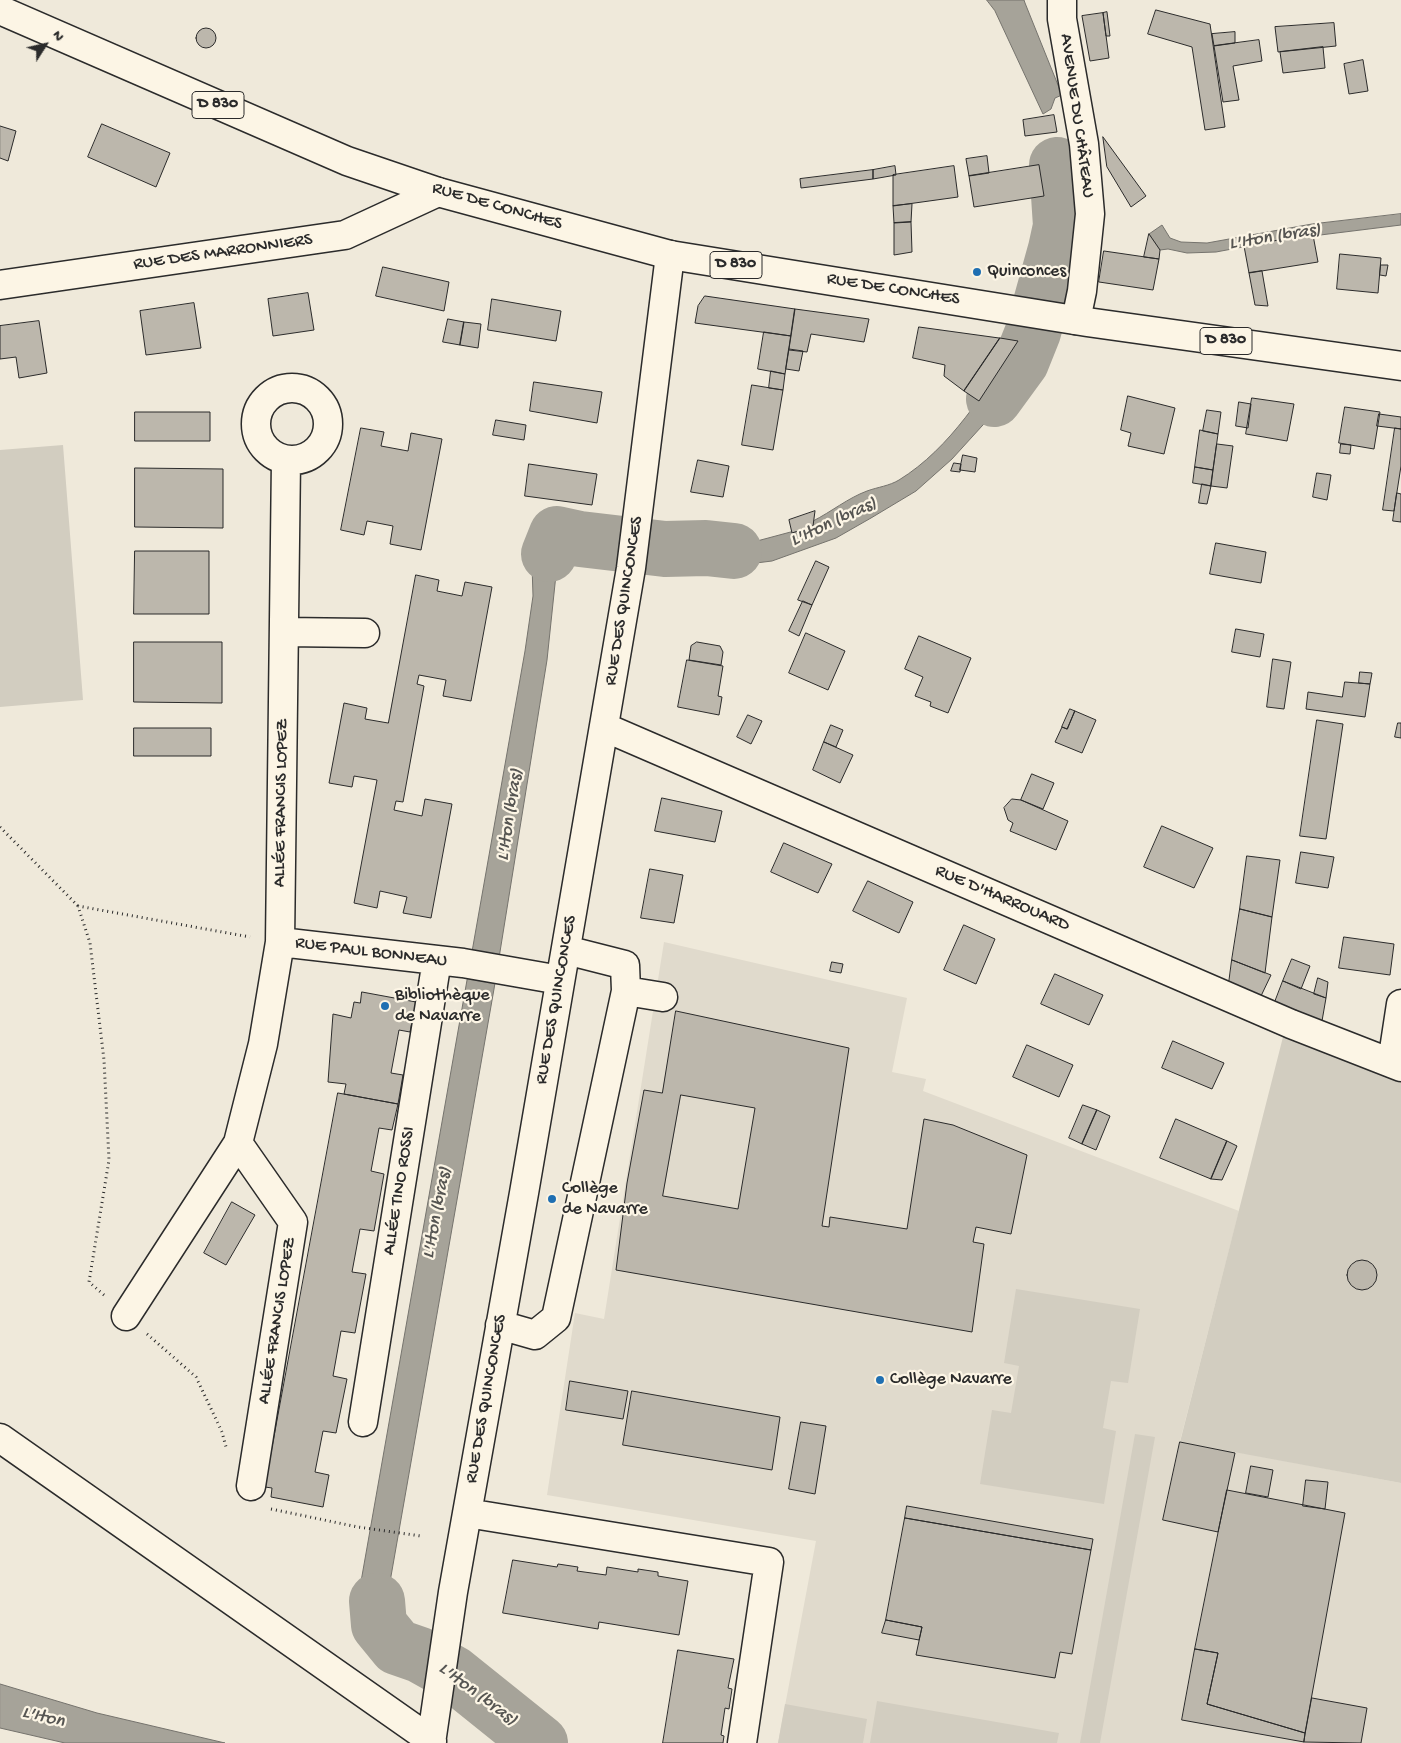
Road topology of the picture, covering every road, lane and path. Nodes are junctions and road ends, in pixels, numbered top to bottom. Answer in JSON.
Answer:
{"nodes":[{"id":1,"x":1062,"y":0,"type":"edge"},
{"id":2,"x":0,"y":10,"type":"edge"},
{"id":3,"x":438,"y":192,"type":"junction"},
{"id":4,"x":670,"y":255,"type":"junction"},
{"id":5,"x":0,"y":285,"type":"edge"},
{"id":6,"x":1063,"y":318,"type":"junction"},
{"id":7,"x":1401,"y":366,"type":"edge"},
{"id":8,"x":286,"y":460,"type":"dead end"},
{"id":9,"x":285,"y":632,"type":"junction"},
{"id":10,"x":365,"y":633,"type":"dead end"},
{"id":11,"x":604,"y":727,"type":"junction"},
{"id":12,"x":0,"y":827,"type":"edge"},
{"id":13,"x":78,"y":906,"type":"junction"},
{"id":14,"x":280,"y":942,"type":"junction"},
{"id":15,"x":566,"y":950,"type":"junction"},
{"id":16,"x":450,"y":962,"type":"junction"},
{"id":17,"x":560,"y":980,"type":"junction"},
{"id":18,"x":626,"y":991,"type":"junction"},
{"id":19,"x":663,"y":997,"type":"dead end"},
{"id":20,"x":1401,"y":1004,"type":"edge"},
{"id":21,"x":1396,"y":1065,"type":"edge"},
{"id":22,"x":238,"y":1143,"type":"junction"},
{"id":23,"x":126,"y":1316,"type":"junction"},
{"id":24,"x":500,"y":1325,"type":"junction"},
{"id":25,"x":363,"y":1422,"type":"dead end"},
{"id":26,"x":0,"y":1438,"type":"edge"},
{"id":27,"x":227,"y":1450,"type":"dead end"},
{"id":28,"x":251,"y":1486,"type":"joint"},
{"id":29,"x":467,"y":1513,"type":"junction"},
{"id":30,"x":421,"y":1536,"type":"dead end"},
{"id":31,"x":432,"y":1742,"type":"edge"},
{"id":32,"x":742,"y":1743,"type":"edge"}],
"edges":[{"from":1,"to":6,"type":"street","name":"AVENUE DU CHÂTEAU"},
{"from":2,"to":3,"type":"street","name":"RUE DE CONCHES","number":"D 830"},
{"from":3,"to":4,"type":"street","name":"RUE DE CONCHES","number":"D 830"},
{"from":3,"to":5,"type":"street","name":"RUE DES MARRONNIERS"},
{"from":4,"to":6,"type":"street","name":"RUE DE CONCHES","number":"D 830"},
{"from":4,"to":11,"type":"street","name":"RUE DES QUINCONCES"},
{"from":6,"to":7,"type":"street","number":"D 830"},
{"from":8,"to":9,"type":"street","name":"ALLÉE FRANCIS LOPEZ"},
{"from":9,"to":10,"type":"street"},
{"from":9,"to":14,"type":"street","name":"ALLÉE FRANCIS LOPEZ"},
{"from":11,"to":15,"type":"street","name":"RUE DES QUINCONCES"},
{"from":11,"to":21,"type":"street","name":"RUE D'HARROUARD"},
{"from":12,"to":13,"type":"path"},
{"from":13,"to":14,"type":"path"},
{"from":13,"to":23,"type":"path"},
{"from":14,"to":16,"type":"street","name":"RUE PAUL BONNEAU"},
{"from":14,"to":22,"type":"street","name":"ALLÉE FRANCIS LOPEZ"},
{"from":15,"to":17,"type":"street","name":"RUE DES QUINCONCES"},
{"from":15,"to":18,"type":"street"},
{"from":16,"to":17,"type":"street","name":"RUE PAUL BONNEAU"},
{"from":16,"to":25,"type":"street","name":"ALLÉE TINO ROSSI"},
{"from":17,"to":24,"type":"street","name":"RUE DES QUINCONCES"},
{"from":18,"to":19,"type":"street"},
{"from":18,"to":24,"type":"street"},
{"from":20,"to":21,"type":"street"},
{"from":22,"to":23,"type":"street","name":"ALLÉE FRANCIS LOPEZ"},
{"from":22,"to":28,"type":"street","name":"ALLÉE FRANCIS LOPEZ"},
{"from":23,"to":27,"type":"path"},
{"from":24,"to":29,"type":"street","name":"RUE DES QUINCONCES"},
{"from":26,"to":31,"type":"street"},
{"from":28,"to":30,"type":"path"},
{"from":29,"to":31,"type":"street","name":"RUE DES QUINCONCES"},
{"from":29,"to":32,"type":"street"}]}
